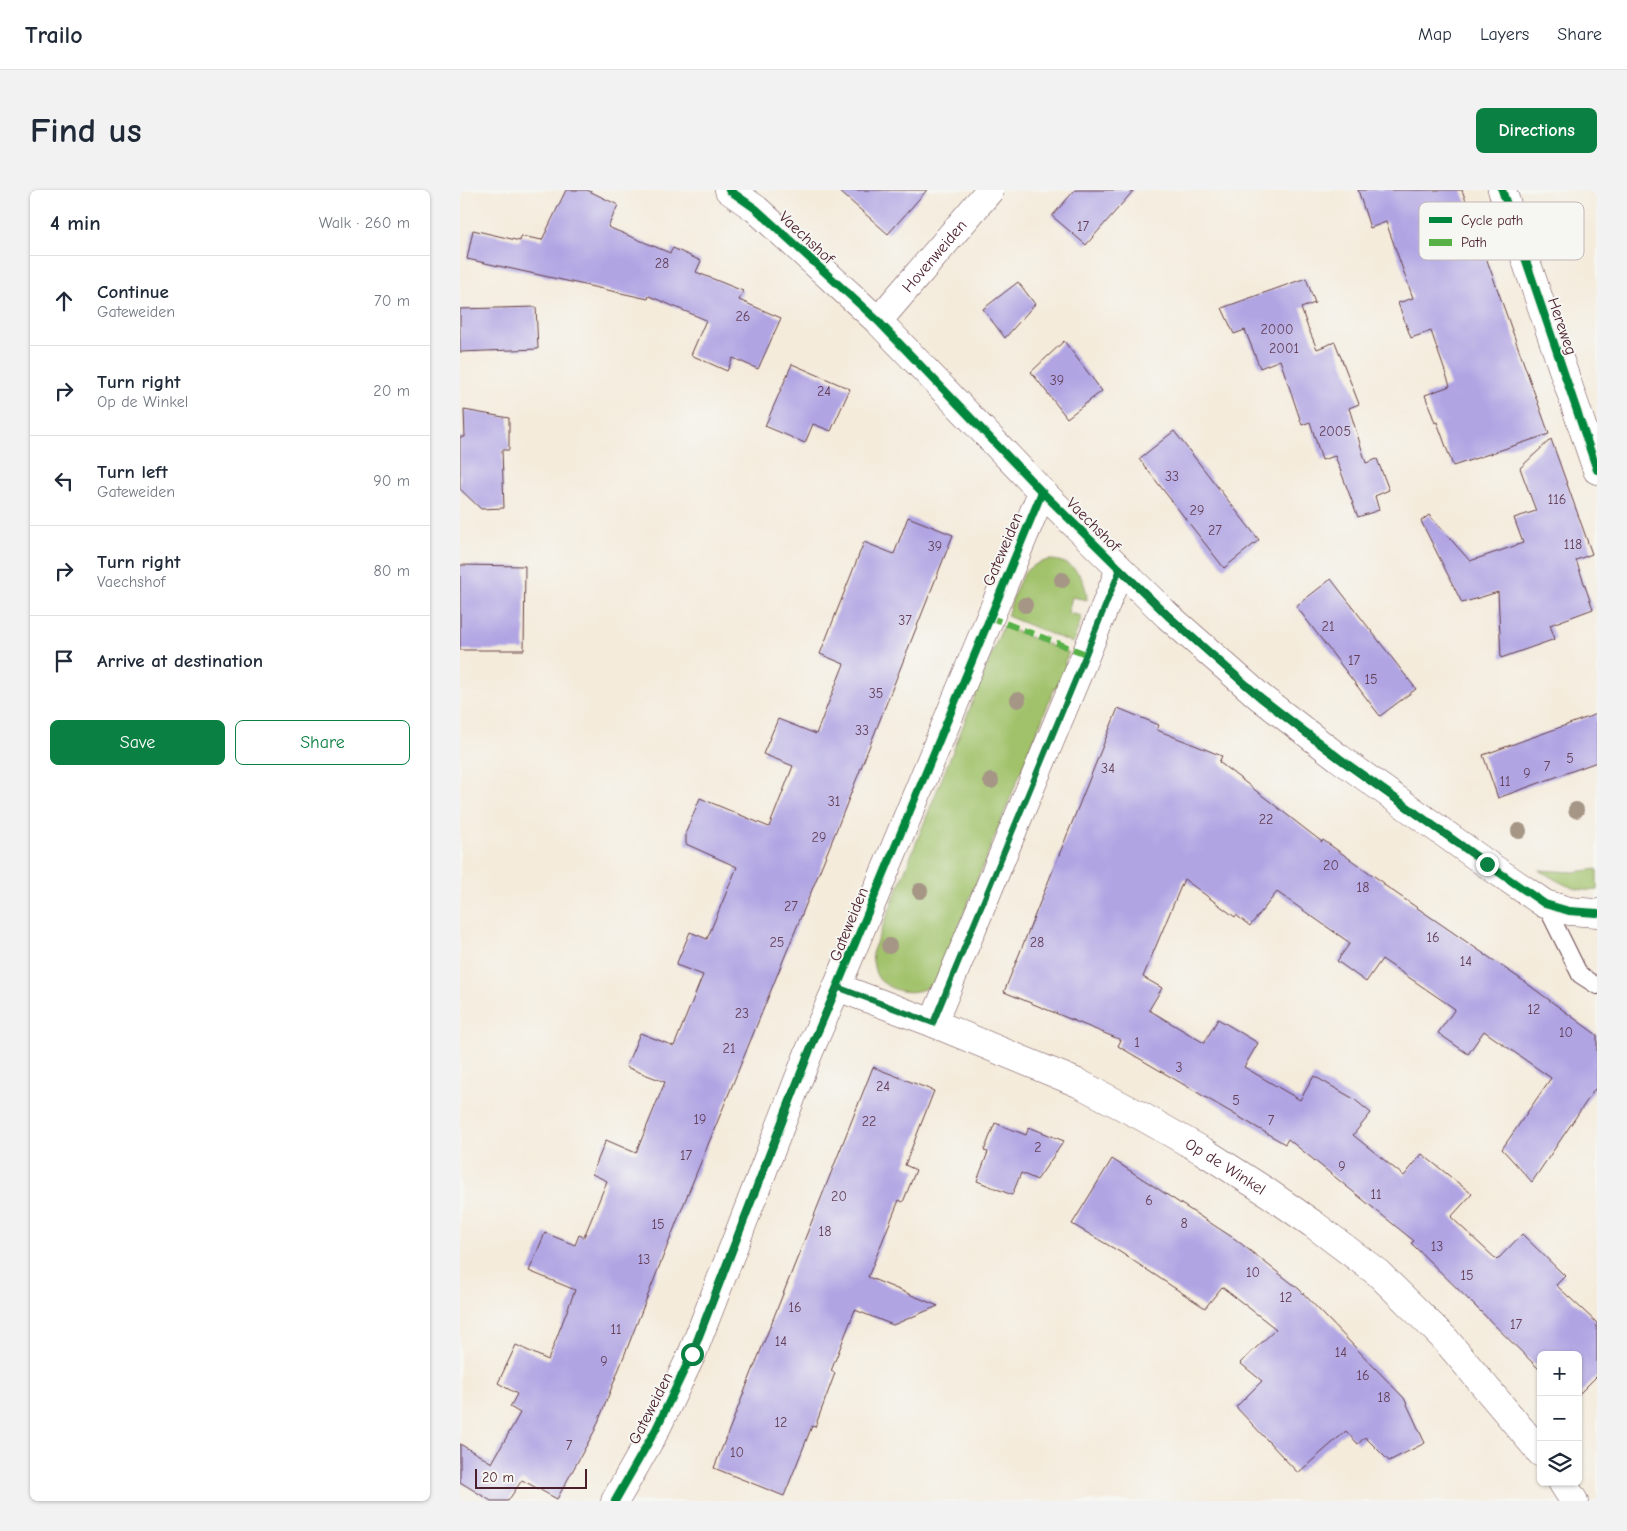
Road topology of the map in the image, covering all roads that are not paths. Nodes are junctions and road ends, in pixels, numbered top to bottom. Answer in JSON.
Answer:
{"nodes":[{"id":1,"x":729,"y":190,"type":"edge"},
{"id":2,"x":990,"y":190,"type":"edge"},
{"id":3,"x":1502,"y":190,"type":"edge"},
{"id":4,"x":1506,"y":202,"type":"edge"},
{"id":5,"x":1526,"y":260,"type":"edge"},
{"id":6,"x":878,"y":321,"type":"junction"},
{"id":7,"x":1597,"y":470,"type":"edge"},
{"id":8,"x":1042,"y":492,"type":"junction"},
{"id":9,"x":1120,"y":569,"type":"junction"},
{"id":10,"x":1545,"y":904,"type":"junction"},
{"id":11,"x":1597,"y":913,"type":"edge"},
{"id":12,"x":1597,"y":986,"type":"edge"},
{"id":13,"x":837,"y":987,"type":"junction"},
{"id":14,"x":933,"y":1023,"type":"junction"},
{"id":15,"x":1537,"y":1448,"type":"edge"},
{"id":16,"x":1565,"y":1486,"type":"edge"},
{"id":17,"x":615,"y":1501,"type":"edge"},
{"id":18,"x":1574,"y":1501,"type":"edge"}],
"edges":[{"from":1,"to":6,"type":"street","name":"Vaechshof"},
{"from":2,"to":6,"type":"street","name":"Hovenweiden"},
{"from":3,"to":4,"type":"street","name":"Hereweg"},
{"from":5,"to":7,"type":"street","name":"Hereweg"},
{"from":6,"to":8,"type":"street","name":"Vaechshof"},
{"from":8,"to":9,"type":"street","name":"Vaechshof"},
{"from":8,"to":13,"type":"street","name":"Gateweiden"},
{"from":9,"to":10,"type":"street","name":"Vaechshof"},
{"from":9,"to":14,"type":"street"},
{"from":10,"to":11,"type":"street","name":"Vaechshof"},
{"from":10,"to":12,"type":"lane"},
{"from":13,"to":14,"type":"street","name":"Op de Winkel"},
{"from":13,"to":17,"type":"street","name":"Gateweiden"},
{"from":14,"to":15,"type":"street","name":"Op de Winkel"},
{"from":16,"to":18,"type":"street"}]}
